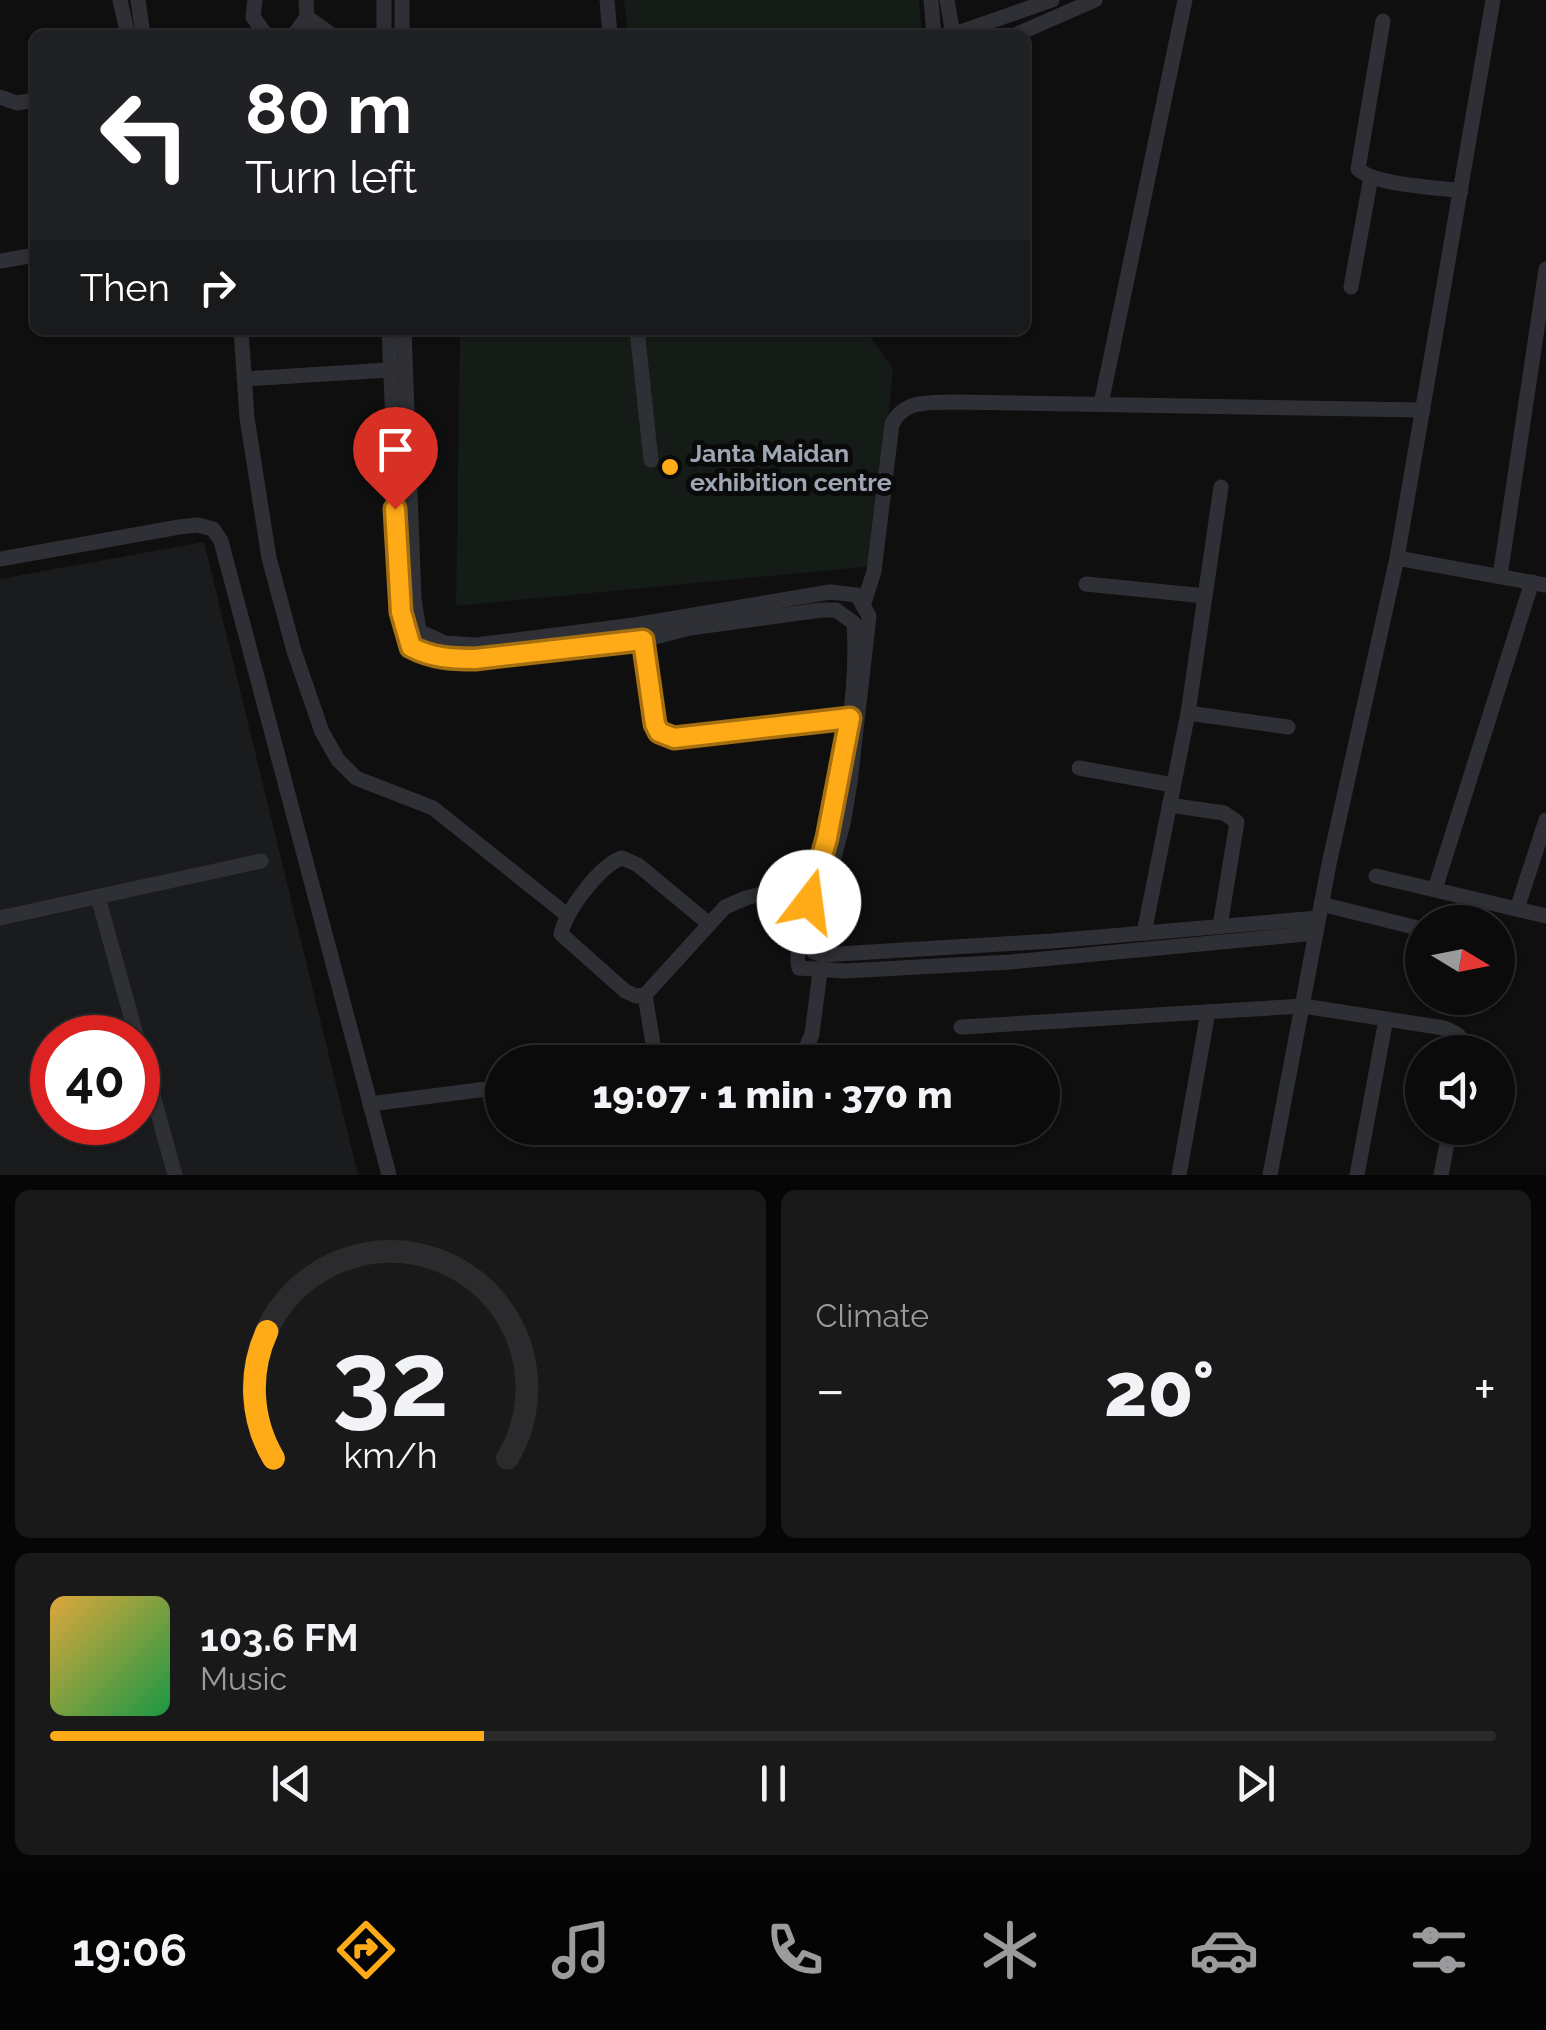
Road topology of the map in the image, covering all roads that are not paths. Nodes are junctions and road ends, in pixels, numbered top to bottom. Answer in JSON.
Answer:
{"nodes":[{"id":1,"x":120,"y":0,"type":"edge"},
{"id":2,"x":138,"y":0,"type":"edge"},
{"id":3,"x":254,"y":0,"type":"edge"},
{"id":4,"x":384,"y":0,"type":"edge"},
{"id":5,"x":402,"y":0,"type":"edge"},
{"id":6,"x":607,"y":0,"type":"edge"},
{"id":7,"x":931,"y":0,"type":"edge"},
{"id":8,"x":947,"y":0,"type":"edge"},
{"id":9,"x":1052,"y":0,"type":"edge"},
{"id":10,"x":1095,"y":0,"type":"edge"},
{"id":11,"x":1185,"y":0,"type":"edge"},
{"id":12,"x":1494,"y":0,"type":"edge"},
{"id":13,"x":307,"y":8,"type":"edge"},
{"id":14,"x":1383,"y":21,"type":"dead end"},
{"id":15,"x":127,"y":30,"type":"edge"},
{"id":16,"x":142,"y":30,"type":"edge"},
{"id":17,"x":262,"y":30,"type":"edge"},
{"id":18,"x":327,"y":30,"type":"edge"},
{"id":19,"x":384,"y":30,"type":"edge"},
{"id":20,"x":402,"y":30,"type":"edge"},
{"id":21,"x":610,"y":30,"type":"edge"},
{"id":22,"x":934,"y":30,"type":"edge"},
{"id":23,"x":955,"y":30,"type":"edge"},
{"id":24,"x":966,"y":30,"type":"edge"},
{"id":25,"x":1026,"y":30,"type":"edge"},
{"id":26,"x":0,"y":98,"type":"edge"},
{"id":27,"x":30,"y":101,"type":"edge"},
{"id":28,"x":1371,"y":177,"type":"junction"},
{"id":29,"x":1461,"y":191,"type":"junction"},
{"id":30,"x":30,"y":256,"type":"edge"},
{"id":31,"x":0,"y":261,"type":"edge"},
{"id":32,"x":1546,"y":269,"type":"edge"},
{"id":33,"x":1351,"y":287,"type":"dead end"},
{"id":34,"x":241,"y":335,"type":"edge"},
{"id":35,"x":388,"y":335,"type":"edge"},
{"id":36,"x":404,"y":335,"type":"edge"},
{"id":37,"x":638,"y":335,"type":"edge"},
{"id":38,"x":390,"y":370,"type":"junction"},
{"id":39,"x":244,"y":379,"type":"junction"},
{"id":40,"x":1100,"y":404,"type":"junction"},
{"id":41,"x":1423,"y":410,"type":"junction"},
{"id":42,"x":650,"y":460,"type":"dead end"},
{"id":43,"x":1221,"y":488,"type":"dead end"},
{"id":44,"x":1397,"y":558,"type":"junction"},
{"id":45,"x":0,"y":559,"type":"edge"},
{"id":46,"x":1500,"y":576,"type":"junction"},
{"id":47,"x":1086,"y":584,"type":"dead end"},
{"id":48,"x":1539,"y":584,"type":"edge"},
{"id":49,"x":1205,"y":596,"type":"junction"},
{"id":50,"x":864,"y":603,"type":"junction"},
{"id":51,"x":643,"y":640,"type":"junction"},
{"id":52,"x":1188,"y":712,"type":"junction"},
{"id":53,"x":850,"y":718,"type":"junction"},
{"id":54,"x":1288,"y":727,"type":"dead end"},
{"id":55,"x":1079,"y":768,"type":"dead end"},
{"id":56,"x":1172,"y":785,"type":"junction"},
{"id":57,"x":1168,"y":805,"type":"junction"},
{"id":58,"x":1546,"y":820,"type":"edge"},
{"id":59,"x":260,"y":860,"type":"dead end"},
{"id":60,"x":1376,"y":876,"type":"dead end"},
{"id":61,"x":815,"y":880,"type":"junction"},
{"id":62,"x":1435,"y":889,"type":"junction"},
{"id":63,"x":98,"y":897,"type":"junction"},
{"id":64,"x":1517,"y":909,"type":"junction"},
{"id":65,"x":568,"y":916,"type":"junction"},
{"id":66,"x":1546,"y":916,"type":"edge"},
{"id":67,"x":0,"y":918,"type":"edge"},
{"id":68,"x":1318,"y":918,"type":"junction"},
{"id":69,"x":708,"y":923,"type":"junction"},
{"id":70,"x":1220,"y":926,"type":"junction"},
{"id":71,"x":1405,"y":926,"type":"edge"},
{"id":72,"x":1144,"y":933,"type":"junction"},
{"id":73,"x":820,"y":972,"type":"junction"},
{"id":74,"x":645,"y":996,"type":"junction"},
{"id":75,"x":1303,"y":1006,"type":"junction"},
{"id":76,"x":1208,"y":1012,"type":"junction"},
{"id":77,"x":130,"y":1015,"type":"edge"},
{"id":78,"x":1386,"y":1018,"type":"junction"},
{"id":79,"x":961,"y":1027,"type":"dead end"},
{"id":80,"x":1459,"y":1035,"type":"edge"},
{"id":81,"x":653,"y":1045,"type":"edge"},
{"id":82,"x":807,"y":1045,"type":"edge"},
{"id":83,"x":485,"y":1089,"type":"edge"},
{"id":84,"x":370,"y":1104,"type":"junction"},
{"id":85,"x":160,"y":1121,"type":"edge"},
{"id":86,"x":1447,"y":1145,"type":"edge"},
{"id":87,"x":175,"y":1175,"type":"edge"},
{"id":88,"x":389,"y":1175,"type":"edge"},
{"id":89,"x":1179,"y":1175,"type":"edge"},
{"id":90,"x":1270,"y":1175,"type":"edge"},
{"id":91,"x":1357,"y":1175,"type":"edge"},
{"id":92,"x":1442,"y":1175,"type":"edge"}],
"edges":[{"from":1,"to":15,"type":"street"},
{"from":2,"to":16,"type":"street"},
{"from":3,"to":17,"type":"street"},
{"from":4,"to":19,"type":"street"},
{"from":5,"to":20,"type":"street"},
{"from":6,"to":21,"type":"street"},
{"from":7,"to":22,"type":"street"},
{"from":8,"to":23,"type":"street"},
{"from":9,"to":24,"type":"street"},
{"from":10,"to":25,"type":"street"},
{"from":11,"to":40,"type":"street"},
{"from":12,"to":29,"type":"street"},
{"from":13,"to":18,"type":"street"},
{"from":14,"to":28,"type":"street"},
{"from":26,"to":27,"type":"street"},
{"from":28,"to":29,"type":"street"},
{"from":28,"to":33,"type":"street"},
{"from":29,"to":41,"type":"street"},
{"from":30,"to":31,"type":"street"},
{"from":32,"to":46,"type":"street"},
{"from":34,"to":39,"type":"street"},
{"from":35,"to":38,"type":"street"},
{"from":36,"to":50,"type":"street"},
{"from":37,"to":42,"type":"street"},
{"from":38,"to":39,"type":"street"},
{"from":38,"to":51,"type":"street"},
{"from":39,"to":65,"type":"street"},
{"from":40,"to":41,"type":"street"},
{"from":40,"to":50,"type":"street"},
{"from":41,"to":44,"type":"street"},
{"from":43,"to":49,"type":"street"},
{"from":44,"to":46,"type":"street"},
{"from":44,"to":68,"type":"street"},
{"from":45,"to":84,"type":"street"},
{"from":46,"to":48,"type":"street"},
{"from":47,"to":49,"type":"street"},
{"from":48,"to":62,"type":"street"},
{"from":49,"to":52,"type":"street"},
{"from":50,"to":72,"type":"street"},
{"from":51,"to":53,"type":"street"},
{"from":51,"to":53,"type":"street"},
{"from":52,"to":54,"type":"street"},
{"from":52,"to":56,"type":"street"},
{"from":53,"to":61,"type":"street"},
{"from":55,"to":56,"type":"street"},
{"from":56,"to":57,"type":"street"},
{"from":57,"to":70,"type":"street"},
{"from":57,"to":72,"type":"street"},
{"from":58,"to":64,"type":"street"},
{"from":59,"to":63,"type":"street"},
{"from":60,"to":62,"type":"street"},
{"from":61,"to":69,"type":"street"},
{"from":61,"to":73,"type":"street"},
{"from":62,"to":64,"type":"street"},
{"from":63,"to":67,"type":"street"},
{"from":63,"to":77,"type":"street"},
{"from":64,"to":66,"type":"street"},
{"from":65,"to":69,"type":"street"},
{"from":65,"to":74,"type":"street"},
{"from":68,"to":70,"type":"street"},
{"from":68,"to":71,"type":"street"},
{"from":68,"to":73,"type":"street"},
{"from":68,"to":75,"type":"street"},
{"from":69,"to":74,"type":"street"},
{"from":70,"to":72,"type":"street"},
{"from":73,"to":82,"type":"street"},
{"from":74,"to":81,"type":"street"},
{"from":75,"to":76,"type":"street"},
{"from":75,"to":78,"type":"street"},
{"from":75,"to":90,"type":"street"},
{"from":76,"to":79,"type":"street"},
{"from":76,"to":89,"type":"street"},
{"from":78,"to":80,"type":"street"},
{"from":78,"to":91,"type":"street"},
{"from":83,"to":84,"type":"street"},
{"from":84,"to":88,"type":"street"},
{"from":85,"to":87,"type":"street"},
{"from":86,"to":92,"type":"street"}]}
